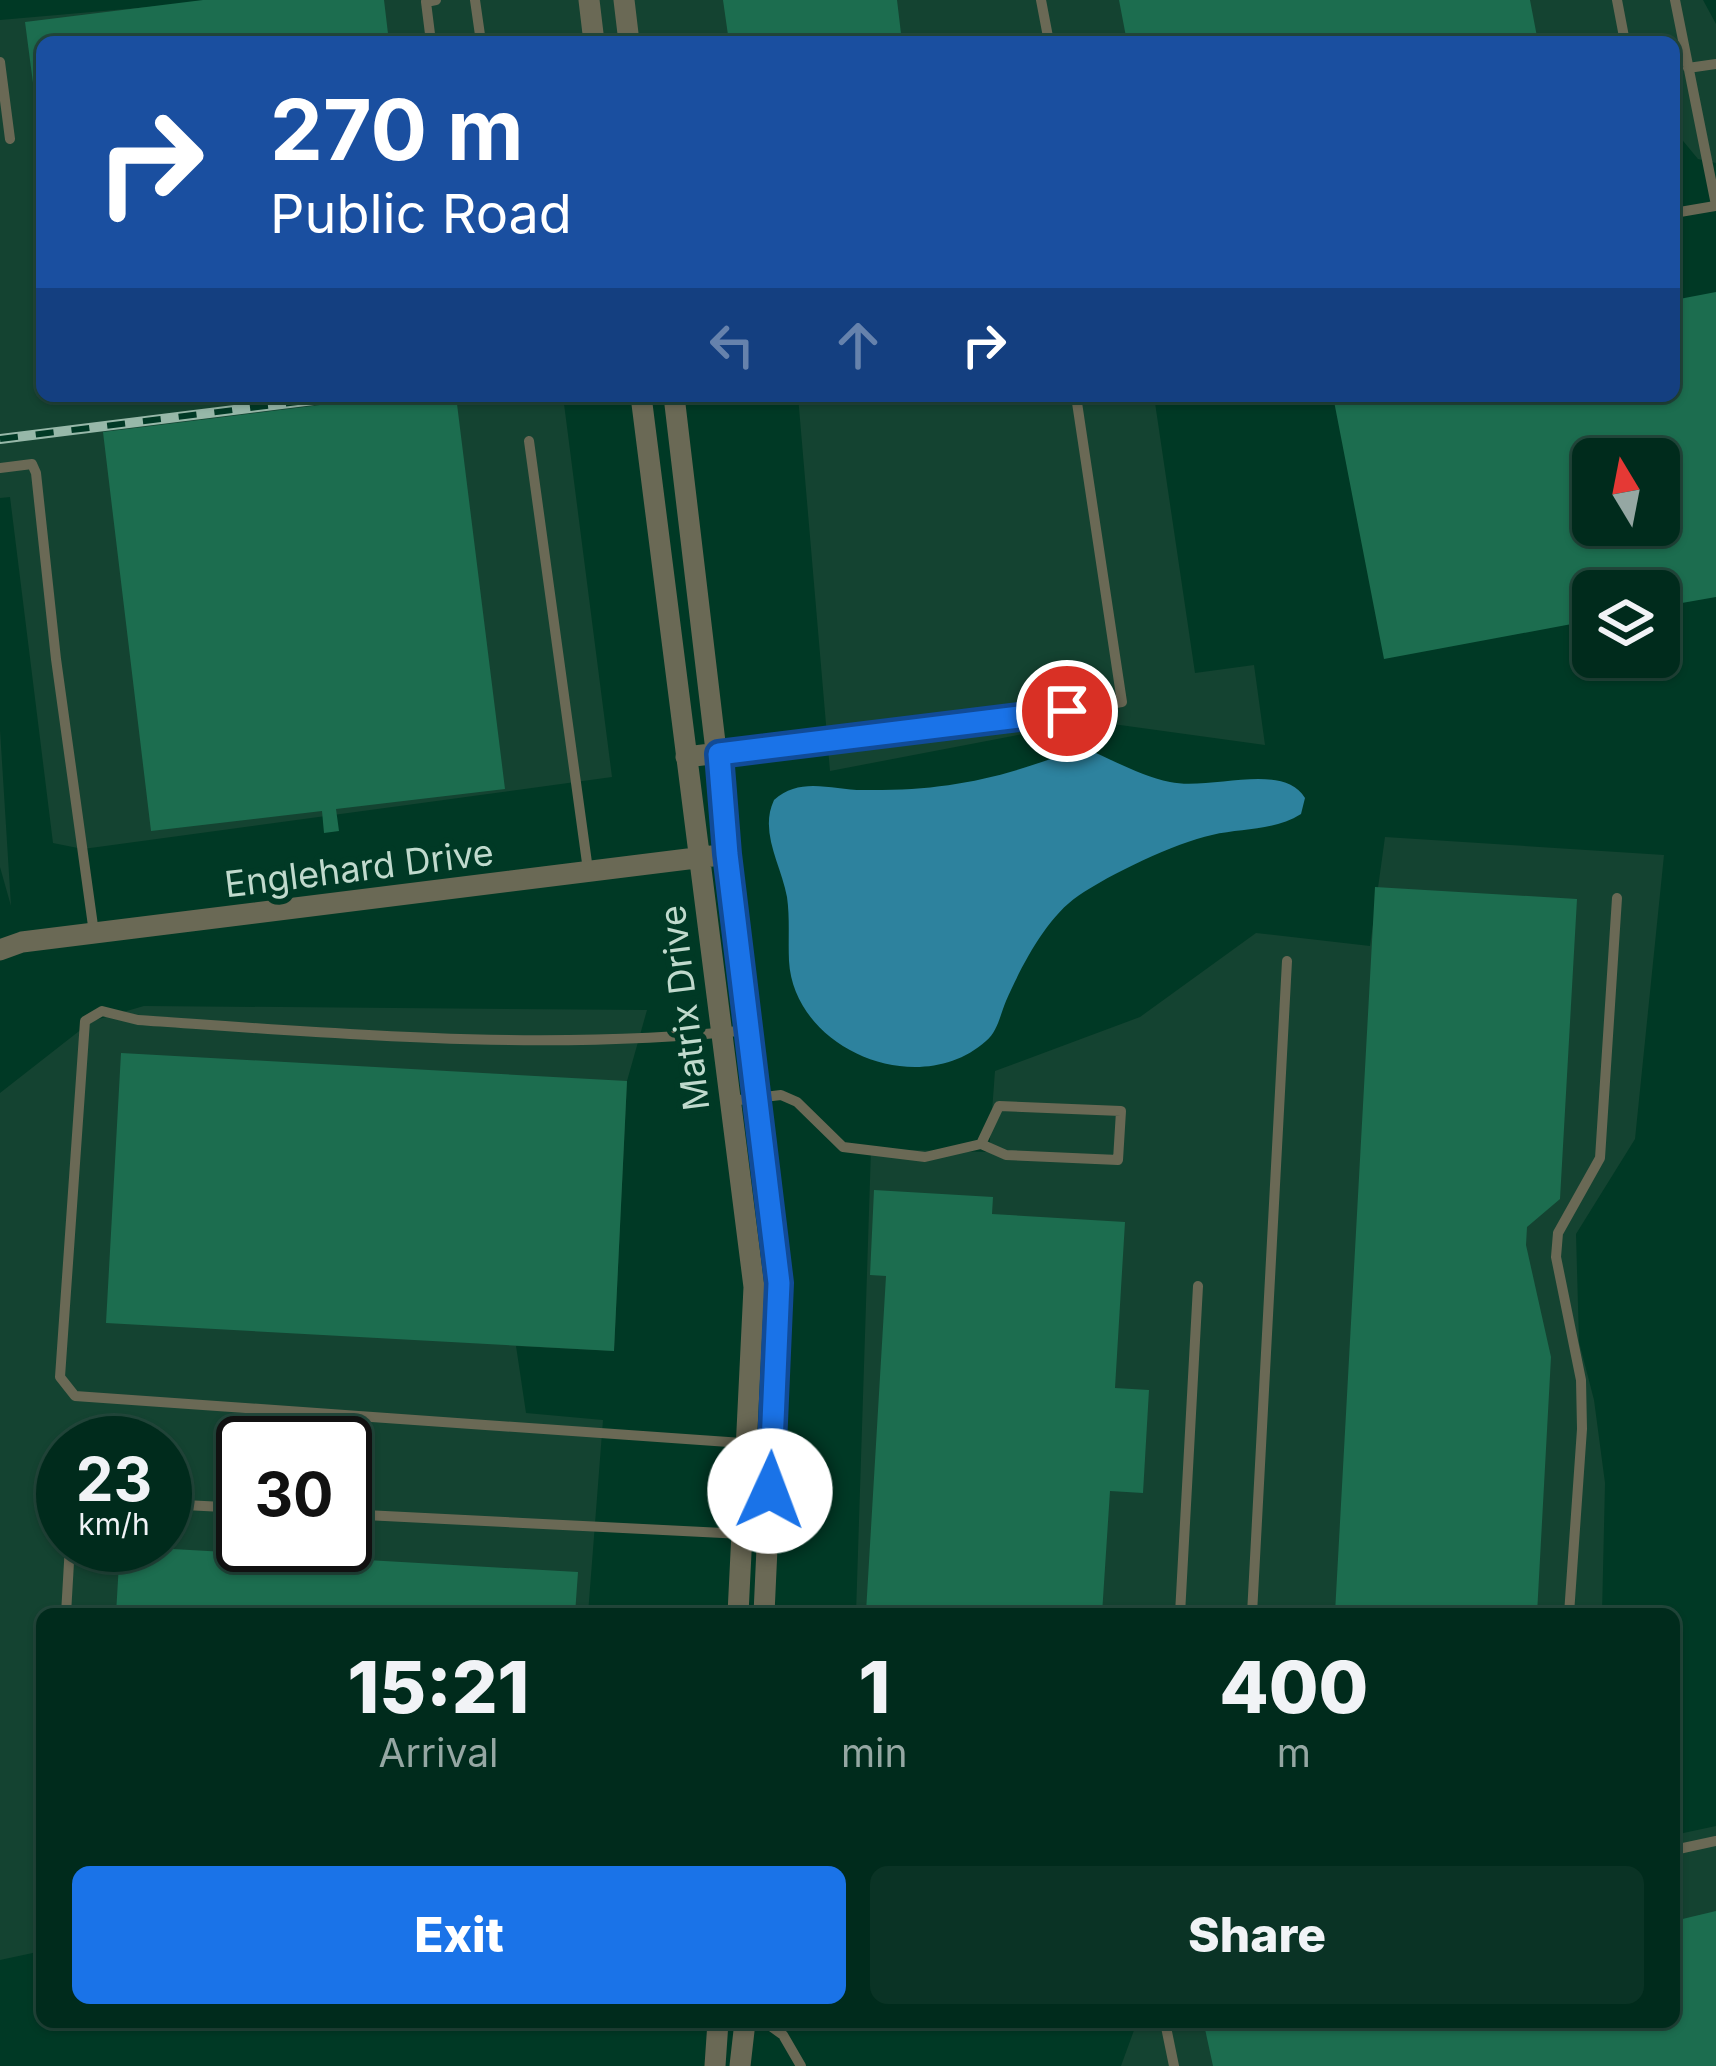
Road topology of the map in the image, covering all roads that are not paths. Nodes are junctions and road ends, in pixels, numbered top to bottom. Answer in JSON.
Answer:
{"nodes":[{"id":1,"x":436,"y":0,"type":"edge"},
{"id":2,"x":475,"y":0,"type":"edge"},
{"id":3,"x":590,"y":0,"type":"edge"},
{"id":4,"x":624,"y":0,"type":"edge"},
{"id":5,"x":1041,"y":0,"type":"edge"},
{"id":6,"x":1617,"y":0,"type":"edge"},
{"id":7,"x":1675,"y":0,"type":"edge"},
{"id":8,"x":430,"y":36,"type":"edge"},
{"id":9,"x":480,"y":36,"type":"edge"},
{"id":10,"x":593,"y":36,"type":"edge"},
{"id":11,"x":627,"y":36,"type":"edge"},
{"id":12,"x":1048,"y":36,"type":"edge"},
{"id":13,"x":1624,"y":36,"type":"edge"},
{"id":14,"x":0,"y":62,"type":"edge"},
{"id":15,"x":1714,"y":65,"type":"edge"},
{"id":16,"x":1688,"y":68,"type":"junction"},
{"id":17,"x":1716,"y":79,"type":"edge"},
{"id":18,"x":10,"y":139,"type":"dead end"},
{"id":19,"x":1716,"y":206,"type":"edge"},
{"id":20,"x":1680,"y":212,"type":"edge"},
{"id":21,"x":642,"y":402,"type":"edge"},
{"id":22,"x":675,"y":402,"type":"edge"},
{"id":23,"x":1077,"y":402,"type":"edge"},
{"id":24,"x":529,"y":441,"type":"dead end"},
{"id":25,"x":0,"y":468,"type":"edge"},
{"id":26,"x":1067,"y":711,"type":"joint"},
{"id":27,"x":719,"y":754,"type":"junction"},
{"id":28,"x":686,"y":757,"type":"junction"},
{"id":29,"x":727,"y":854,"type":"junction"},
{"id":30,"x":699,"y":858,"type":"junction"},
{"id":31,"x":589,"y":873,"type":"junction"},
{"id":32,"x":1617,"y":898,"type":"dead end"},
{"id":33,"x":94,"y":933,"type":"junction"},
{"id":34,"x":0,"y":950,"type":"edge"},
{"id":35,"x":1287,"y":962,"type":"dead end"},
{"id":36,"x":748,"y":1030,"type":"junction"},
{"id":37,"x":721,"y":1033,"type":"junction"},
{"id":38,"x":756,"y":1099,"type":"junction"},
{"id":39,"x":728,"y":1101,"type":"junction"},
{"id":40,"x":981,"y":1144,"type":"junction"},
{"id":41,"x":1198,"y":1286,"type":"dead end"},
{"id":42,"x":746,"y":1443,"type":"junction"},
{"id":43,"x":770,"y":1445,"type":"junction"},
{"id":44,"x":372,"y":1515,"type":"edge"},
{"id":45,"x":742,"y":1534,"type":"junction"},
{"id":46,"x":770,"y":1537,"type":"junction"},
{"id":47,"x":68,"y":1572,"type":"edge"},
{"id":48,"x":66,"y":1608,"type":"edge"},
{"id":49,"x":738,"y":1608,"type":"edge"},
{"id":50,"x":764,"y":1608,"type":"edge"},
{"id":51,"x":1180,"y":1608,"type":"edge"},
{"id":52,"x":1252,"y":1608,"type":"edge"},
{"id":53,"x":1569,"y":1608,"type":"edge"},
{"id":54,"x":1716,"y":1841,"type":"edge"},
{"id":55,"x":1680,"y":1849,"type":"edge"},
{"id":56,"x":718,"y":2028,"type":"edge"},
{"id":57,"x":744,"y":2028,"type":"edge"},
{"id":58,"x":773,"y":2028,"type":"edge"},
{"id":59,"x":1166,"y":2028,"type":"edge"},
{"id":60,"x":716,"y":2066,"type":"edge"},
{"id":61,"x":740,"y":2066,"type":"edge"},
{"id":62,"x":801,"y":2066,"type":"edge"},
{"id":63,"x":1174,"y":2066,"type":"edge"}],
"edges":[{"from":1,"to":8,"type":"lane"},
{"from":2,"to":9,"type":"lane"},
{"from":3,"to":10,"type":"street"},
{"from":4,"to":11,"type":"street"},
{"from":5,"to":12,"type":"lane"},
{"from":6,"to":13,"type":"lane"},
{"from":7,"to":16,"type":"lane"},
{"from":14,"to":18,"type":"lane"},
{"from":15,"to":16,"type":"lane"},
{"from":15,"to":17,"type":"lane"},
{"from":16,"to":19,"type":"lane"},
{"from":19,"to":20,"type":"lane"},
{"from":21,"to":28,"type":"street","name":"Matrix Drive"},
{"from":22,"to":27,"type":"street","name":"Matrix Drive"},
{"from":23,"to":26,"type":"lane"},
{"from":24,"to":31,"type":"lane"},
{"from":25,"to":33,"type":"lane"},
{"from":26,"to":27,"type":"street"},
{"from":27,"to":28,"type":"street"},
{"from":27,"to":29,"type":"street","name":"Matrix Drive"},
{"from":28,"to":30,"type":"street","name":"Matrix Drive"},
{"from":29,"to":30,"type":"street","name":"Englehard Drive"},
{"from":29,"to":36,"type":"street","name":"Matrix Drive"},
{"from":30,"to":31,"type":"street","name":"Englehard Drive"},
{"from":30,"to":37,"type":"street","name":"Matrix Drive"},
{"from":31,"to":33,"type":"street","name":"Englehard Drive"},
{"from":32,"to":53,"type":"lane"},
{"from":33,"to":34,"type":"street","name":"Englehard Drive"},
{"from":35,"to":52,"type":"lane"},
{"from":36,"to":37,"type":"lane"},
{"from":36,"to":38,"type":"street","name":"Matrix Drive"},
{"from":37,"to":39,"type":"street","name":"Matrix Drive"},
{"from":37,"to":42,"type":"lane"},
{"from":38,"to":39,"type":"lane"},
{"from":38,"to":40,"type":"lane"},
{"from":38,"to":43,"type":"street","name":"Matrix Drive"},
{"from":39,"to":42,"type":"street","name":"Matrix Drive"},
{"from":40,"to":40,"type":"lane"},
{"from":41,"to":51,"type":"lane"},
{"from":42,"to":43,"type":"lane"},
{"from":42,"to":45,"type":"street","name":"Matrix Drive"},
{"from":43,"to":46,"type":"street","name":"Matrix Drive"},
{"from":44,"to":45,"type":"lane"},
{"from":45,"to":46,"type":"lane"},
{"from":45,"to":49,"type":"street","name":"Matrix Drive"},
{"from":46,"to":50,"type":"street","name":"Matrix Drive"},
{"from":47,"to":48,"type":"lane"},
{"from":54,"to":55,"type":"lane"},
{"from":56,"to":60,"type":"street"},
{"from":57,"to":61,"type":"street"},
{"from":58,"to":62,"type":"lane"},
{"from":59,"to":63,"type":"lane"}]}
